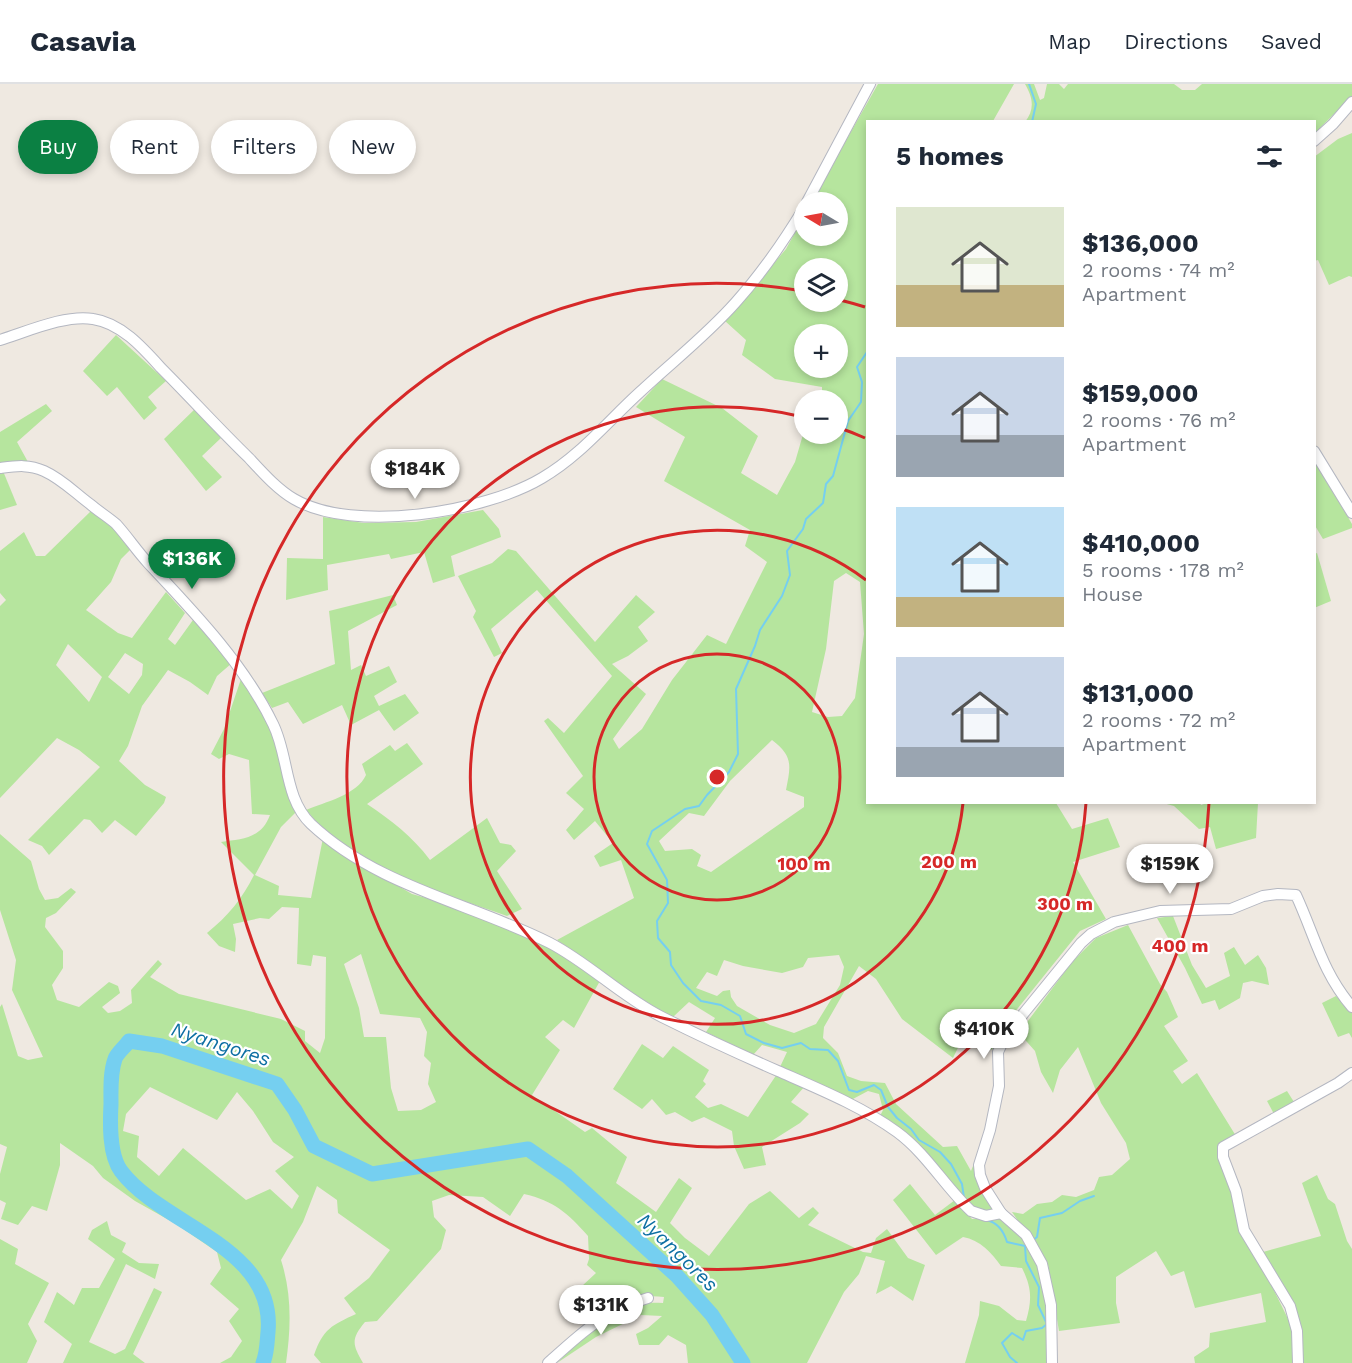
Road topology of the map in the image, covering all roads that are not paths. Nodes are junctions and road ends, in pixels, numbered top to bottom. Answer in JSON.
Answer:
{"nodes":[{"id":1,"x":870,"y":84,"type":"edge"},
{"id":2,"x":1352,"y":102,"type":"edge"},
{"id":3,"x":1316,"y":139,"type":"edge"},
{"id":4,"x":812,"y":192,"type":"edge"},
{"id":5,"x":794,"y":224,"type":"edge"},
{"id":6,"x":0,"y":340,"type":"edge"},
{"id":7,"x":1316,"y":454,"type":"edge"},
{"id":8,"x":0,"y":468,"type":"edge"},
{"id":9,"x":1352,"y":513,"type":"edge"},
{"id":10,"x":1352,"y":1007,"type":"edge"},
{"id":11,"x":1352,"y":1073,"type":"edge"},
{"id":12,"x":1001,"y":1213,"type":"junction"},
{"id":13,"x":648,"y":1298,"type":"dead end"},
{"id":14,"x":548,"y":1363,"type":"edge"},
{"id":15,"x":1052,"y":1363,"type":"edge"},
{"id":16,"x":1299,"y":1363,"type":"edge"}],
"edges":[{"from":1,"to":4,"type":"street"},
{"from":2,"to":3,"type":"street"},
{"from":5,"to":6,"type":"street"},
{"from":7,"to":9,"type":"street"},
{"from":8,"to":12,"type":"street"},
{"from":10,"to":12,"type":"street"},
{"from":11,"to":16,"type":"street"},
{"from":12,"to":15,"type":"street"},
{"from":13,"to":14,"type":"street"}]}
